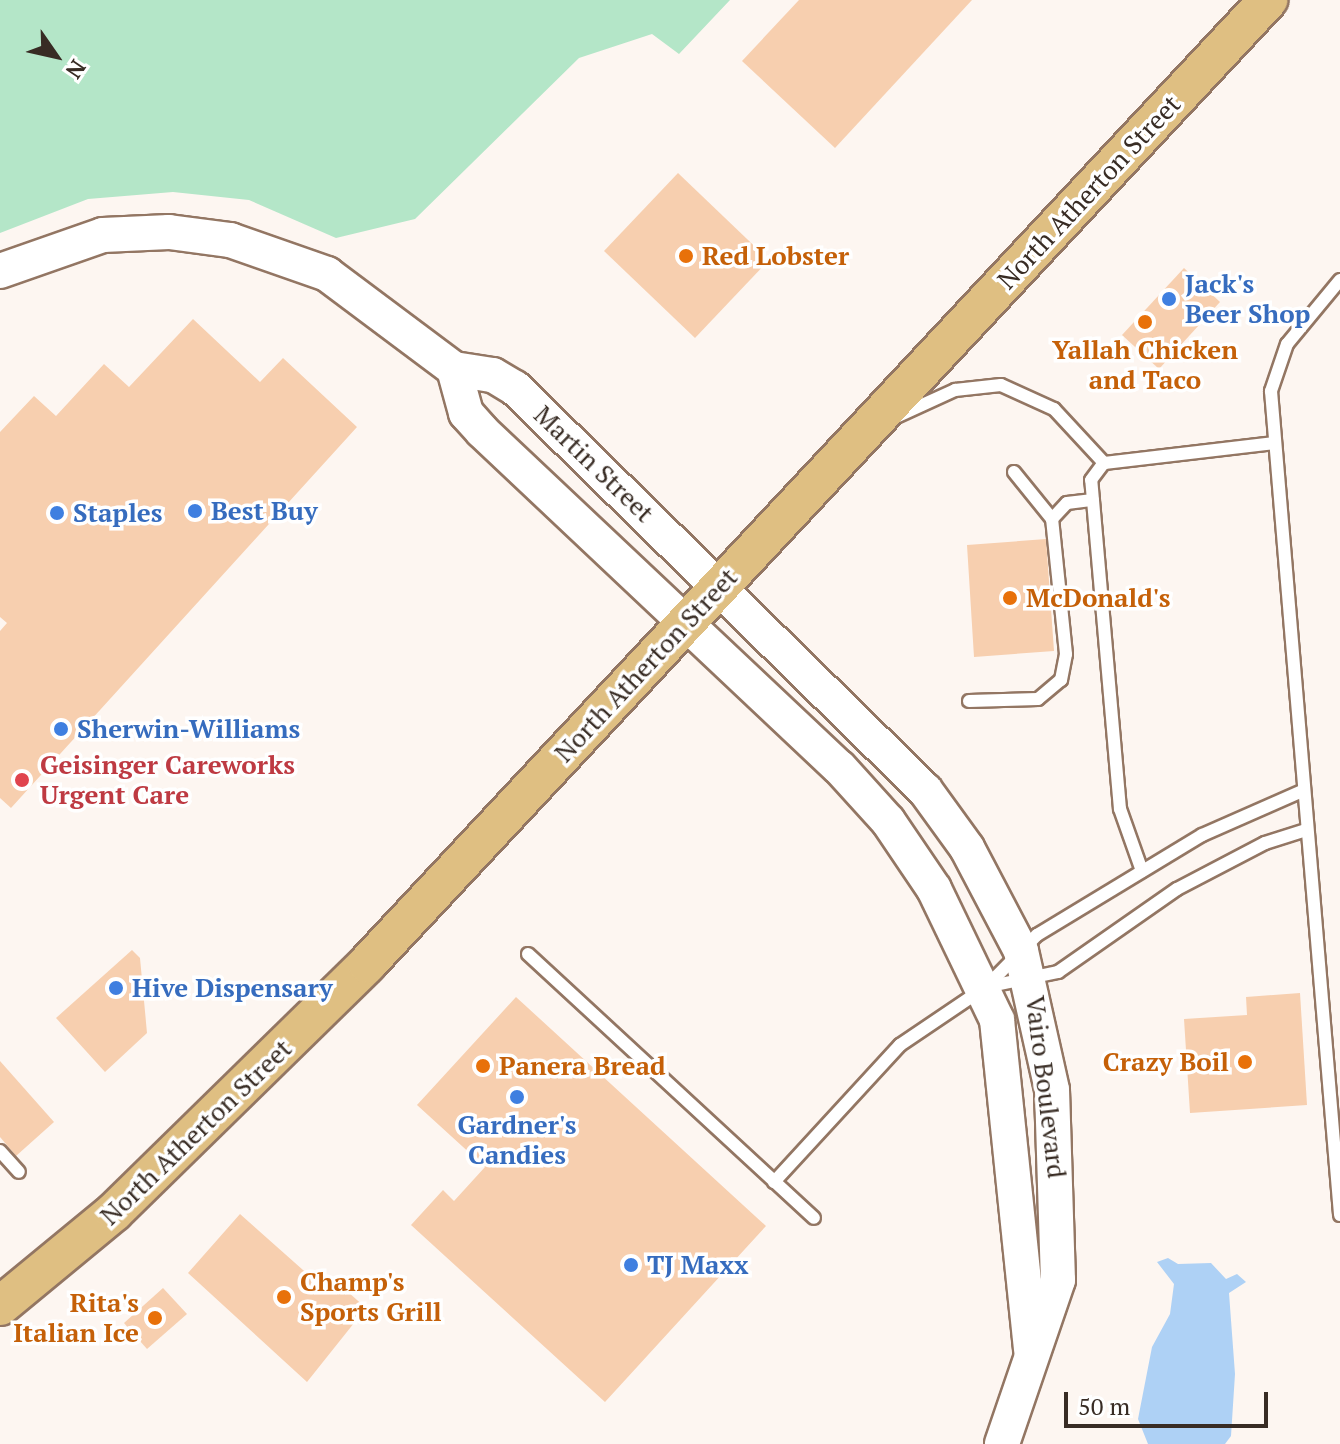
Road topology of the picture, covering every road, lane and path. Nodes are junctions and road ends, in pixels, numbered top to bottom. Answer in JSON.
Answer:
{"nodes":[{"id":1,"x":1268,"y":0,"type":"edge"},
{"id":2,"x":0,"y":271,"type":"edge"},
{"id":3,"x":1340,"y":280,"type":"edge"},
{"id":4,"x":454,"y":369,"type":"junction"},
{"id":5,"x":1273,"y":443,"type":"junction"},
{"id":6,"x":1104,"y":463,"type":"junction"},
{"id":7,"x":832,"y":466,"type":"junction"},
{"id":8,"x":1014,"y":472,"type":"dead end"},
{"id":9,"x":1093,"y":500,"type":"junction"},
{"id":10,"x":1052,"y":519,"type":"junction"},
{"id":11,"x":720,"y":587,"type":"junction"},
{"id":12,"x":685,"y":623,"type":"junction"},
{"id":13,"x":969,"y":701,"type":"dead end"},
{"id":14,"x":1302,"y":791,"type":"junction"},
{"id":15,"x":1306,"y":830,"type":"junction"},
{"id":16,"x":1142,"y":871,"type":"junction"},
{"id":17,"x":528,"y":954,"type":"dead end"},
{"id":18,"x":1027,"y":966,"type":"junction"},
{"id":19,"x":986,"y":987,"type":"junction"},
{"id":20,"x":0,"y":1151,"type":"edge"},
{"id":21,"x":19,"y":1172,"type":"dead end"},
{"id":22,"x":774,"y":1182,"type":"junction"},
{"id":23,"x":1340,"y":1215,"type":"edge"},
{"id":24,"x":814,"y":1218,"type":"dead end"},
{"id":25,"x":0,"y":1306,"type":"edge"},
{"id":26,"x":1032,"y":1362,"type":"junction"},
{"id":27,"x":1002,"y":1444,"type":"edge"}],
"edges":[{"from":1,"to":7,"type":"main road","name":"North Atherton Street"},
{"from":2,"to":4,"type":"main road","name":"Martin Street"},
{"from":3,"to":5,"type":"lane"},
{"from":4,"to":11,"type":"main road","name":"Martin Street"},
{"from":4,"to":12,"type":"main road","name":"Martin Street"},
{"from":5,"to":6,"type":"lane"},
{"from":5,"to":14,"type":"lane"},
{"from":6,"to":7,"type":"lane"},
{"from":6,"to":9,"type":"lane"},
{"from":7,"to":11,"type":"main road","name":"North Atherton Street"},
{"from":8,"to":10,"type":"lane"},
{"from":9,"to":10,"type":"lane"},
{"from":9,"to":16,"type":"lane"},
{"from":10,"to":13,"type":"lane"},
{"from":11,"to":12,"type":"main road","name":"North Atherton Street"},
{"from":11,"to":18,"type":"main road","name":"Vairo Boulevard"},
{"from":12,"to":19,"type":"main road","name":"Vairo Boulevard"},
{"from":12,"to":25,"type":"main road","name":"North Atherton Street"},
{"from":14,"to":15,"type":"lane"},
{"from":14,"to":16,"type":"lane"},
{"from":15,"to":18,"type":"lane"},
{"from":15,"to":23,"type":"lane"},
{"from":16,"to":18,"type":"lane"},
{"from":17,"to":22,"type":"lane"},
{"from":18,"to":19,"type":"lane"},
{"from":18,"to":19,"type":"lane"},
{"from":18,"to":26,"type":"main road","name":"Vairo Boulevard"},
{"from":19,"to":22,"type":"lane"},
{"from":19,"to":26,"type":"main road","name":"Vairo Boulevard"},
{"from":20,"to":21,"type":"lane"},
{"from":22,"to":24,"type":"lane"},
{"from":26,"to":27,"type":"main road","name":"Vairo Boulevard"}]}
